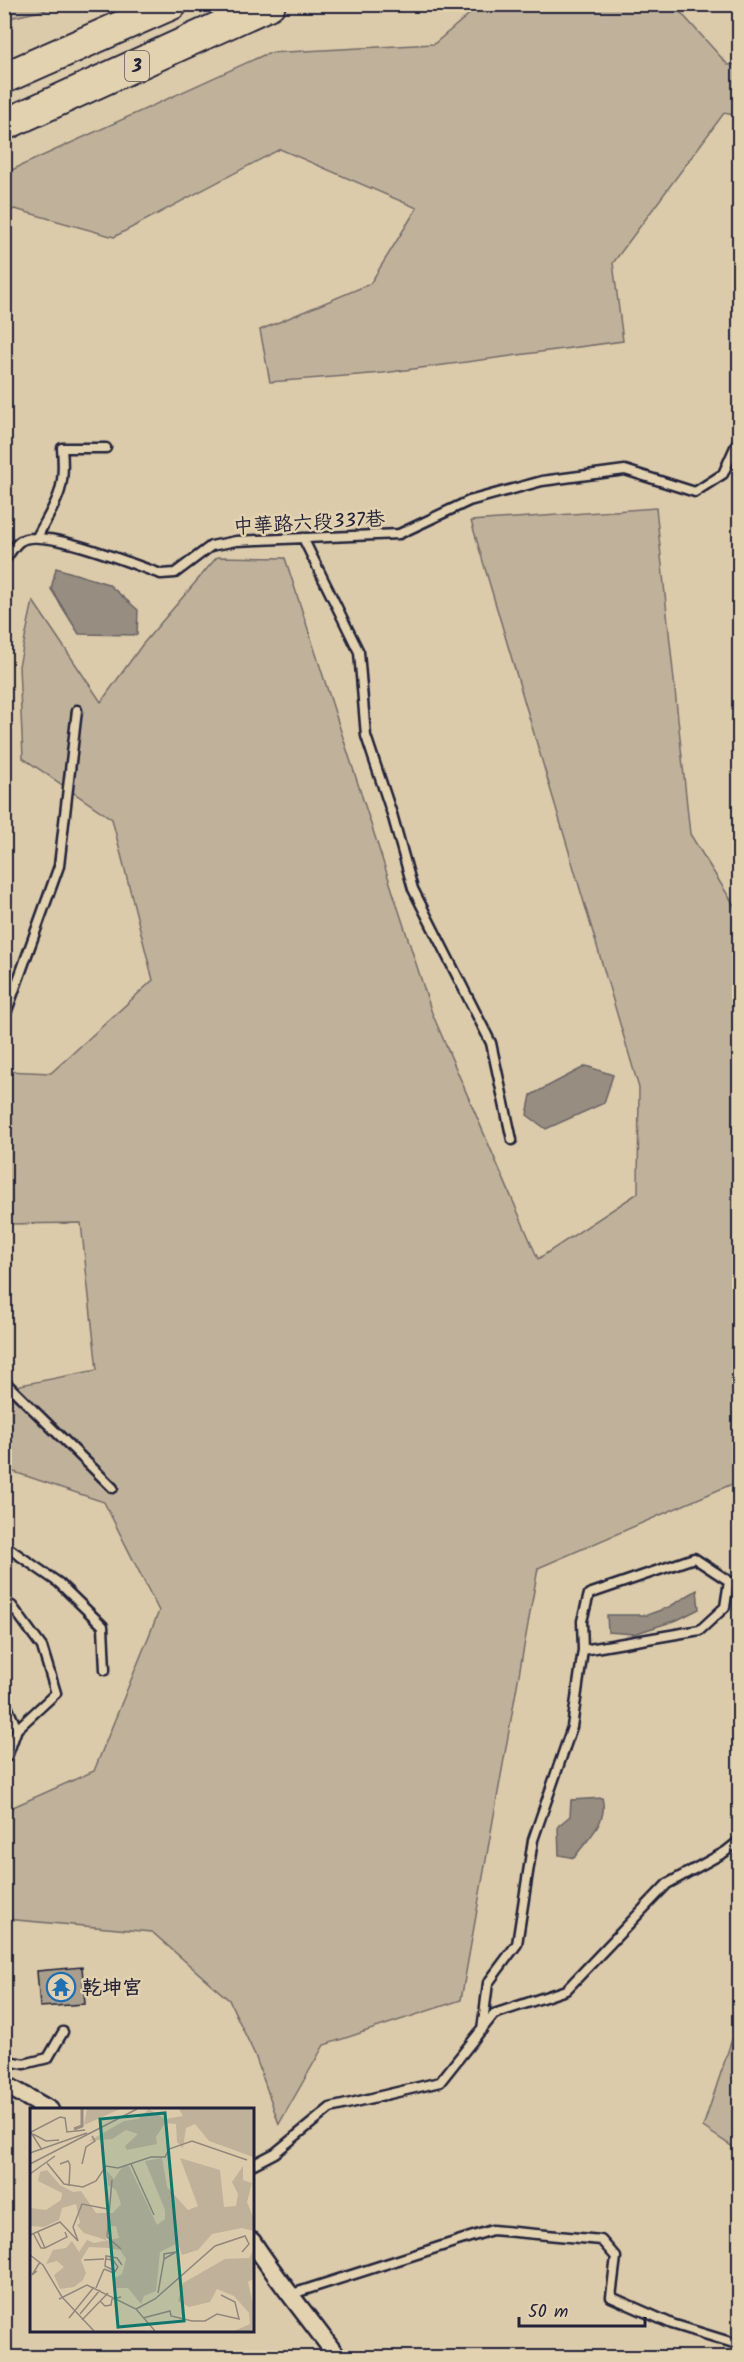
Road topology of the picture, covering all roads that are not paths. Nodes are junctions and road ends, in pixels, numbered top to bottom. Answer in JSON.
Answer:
{"nodes":[{"id":1,"x":172,"y":4,"type":"edge"},
{"id":2,"x":270,"y":4,"type":"edge"},
{"id":3,"x":4,"y":78,"type":"edge"},
{"id":4,"x":4,"y":125,"type":"edge"},
{"id":5,"x":740,"y":436,"type":"edge"},
{"id":6,"x":106,"y":448,"type":"dead end"},
{"id":7,"x":37,"y":537,"type":"junction"},
{"id":8,"x":303,"y":538,"type":"junction"},
{"id":9,"x":4,"y":561,"type":"edge"},
{"id":10,"x":77,"y":710,"type":"dead end"},
{"id":11,"x":4,"y":1019,"type":"edge"},
{"id":12,"x":512,"y":1140,"type":"dead end"},
{"id":13,"x":4,"y":1381,"type":"edge"},
{"id":14,"x":113,"y":1488,"type":"dead end"},
{"id":15,"x":4,"y":1545,"type":"edge"},
{"id":16,"x":4,"y":1603,"type":"edge"},
{"id":17,"x":583,"y":1650,"type":"junction"},
{"id":18,"x":105,"y":1671,"type":"dead end"},
{"id":19,"x":4,"y":1699,"type":"edge"},
{"id":20,"x":18,"y":1729,"type":"junction"},
{"id":21,"x":4,"y":1756,"type":"edge"},
{"id":22,"x":740,"y":1840,"type":"edge"},
{"id":23,"x":482,"y":2030,"type":"junction"},
{"id":24,"x":63,"y":2032,"type":"dead end"},
{"id":25,"x":4,"y":2060,"type":"edge"},
{"id":26,"x":4,"y":2084,"type":"edge"},
{"id":27,"x":46,"y":2108,"type":"edge"},
{"id":28,"x":254,"y":2164,"type":"edge"},
{"id":29,"x":254,"y":2244,"type":"edge"},
{"id":30,"x":292,"y":2294,"type":"junction"},
{"id":31,"x":740,"y":2345,"type":"edge"},
{"id":32,"x":338,"y":2358,"type":"edge"}],
"edges":[{"from":1,"to":3,"type":"highway","number":"3"},
{"from":2,"to":4,"type":"highway","number":"3"},
{"from":5,"to":8,"type":"lane","name":"中華路六段337巷"},
{"from":6,"to":7,"type":"lane"},
{"from":7,"to":8,"type":"lane","name":"中華路六段337巷"},
{"from":7,"to":9,"type":"lane"},
{"from":8,"to":12,"type":"lane"},
{"from":10,"to":11,"type":"lane"},
{"from":13,"to":14,"type":"lane"},
{"from":15,"to":18,"type":"lane"},
{"from":16,"to":20,"type":"lane"},
{"from":17,"to":17,"type":"lane"},
{"from":17,"to":23,"type":"lane"},
{"from":19,"to":20,"type":"lane"},
{"from":20,"to":21,"type":"lane"},
{"from":22,"to":23,"type":"lane"},
{"from":23,"to":28,"type":"lane"},
{"from":24,"to":25,"type":"lane"},
{"from":26,"to":27,"type":"street"},
{"from":29,"to":30,"type":"street"},
{"from":30,"to":31,"type":"lane"},
{"from":30,"to":32,"type":"street"}]}
